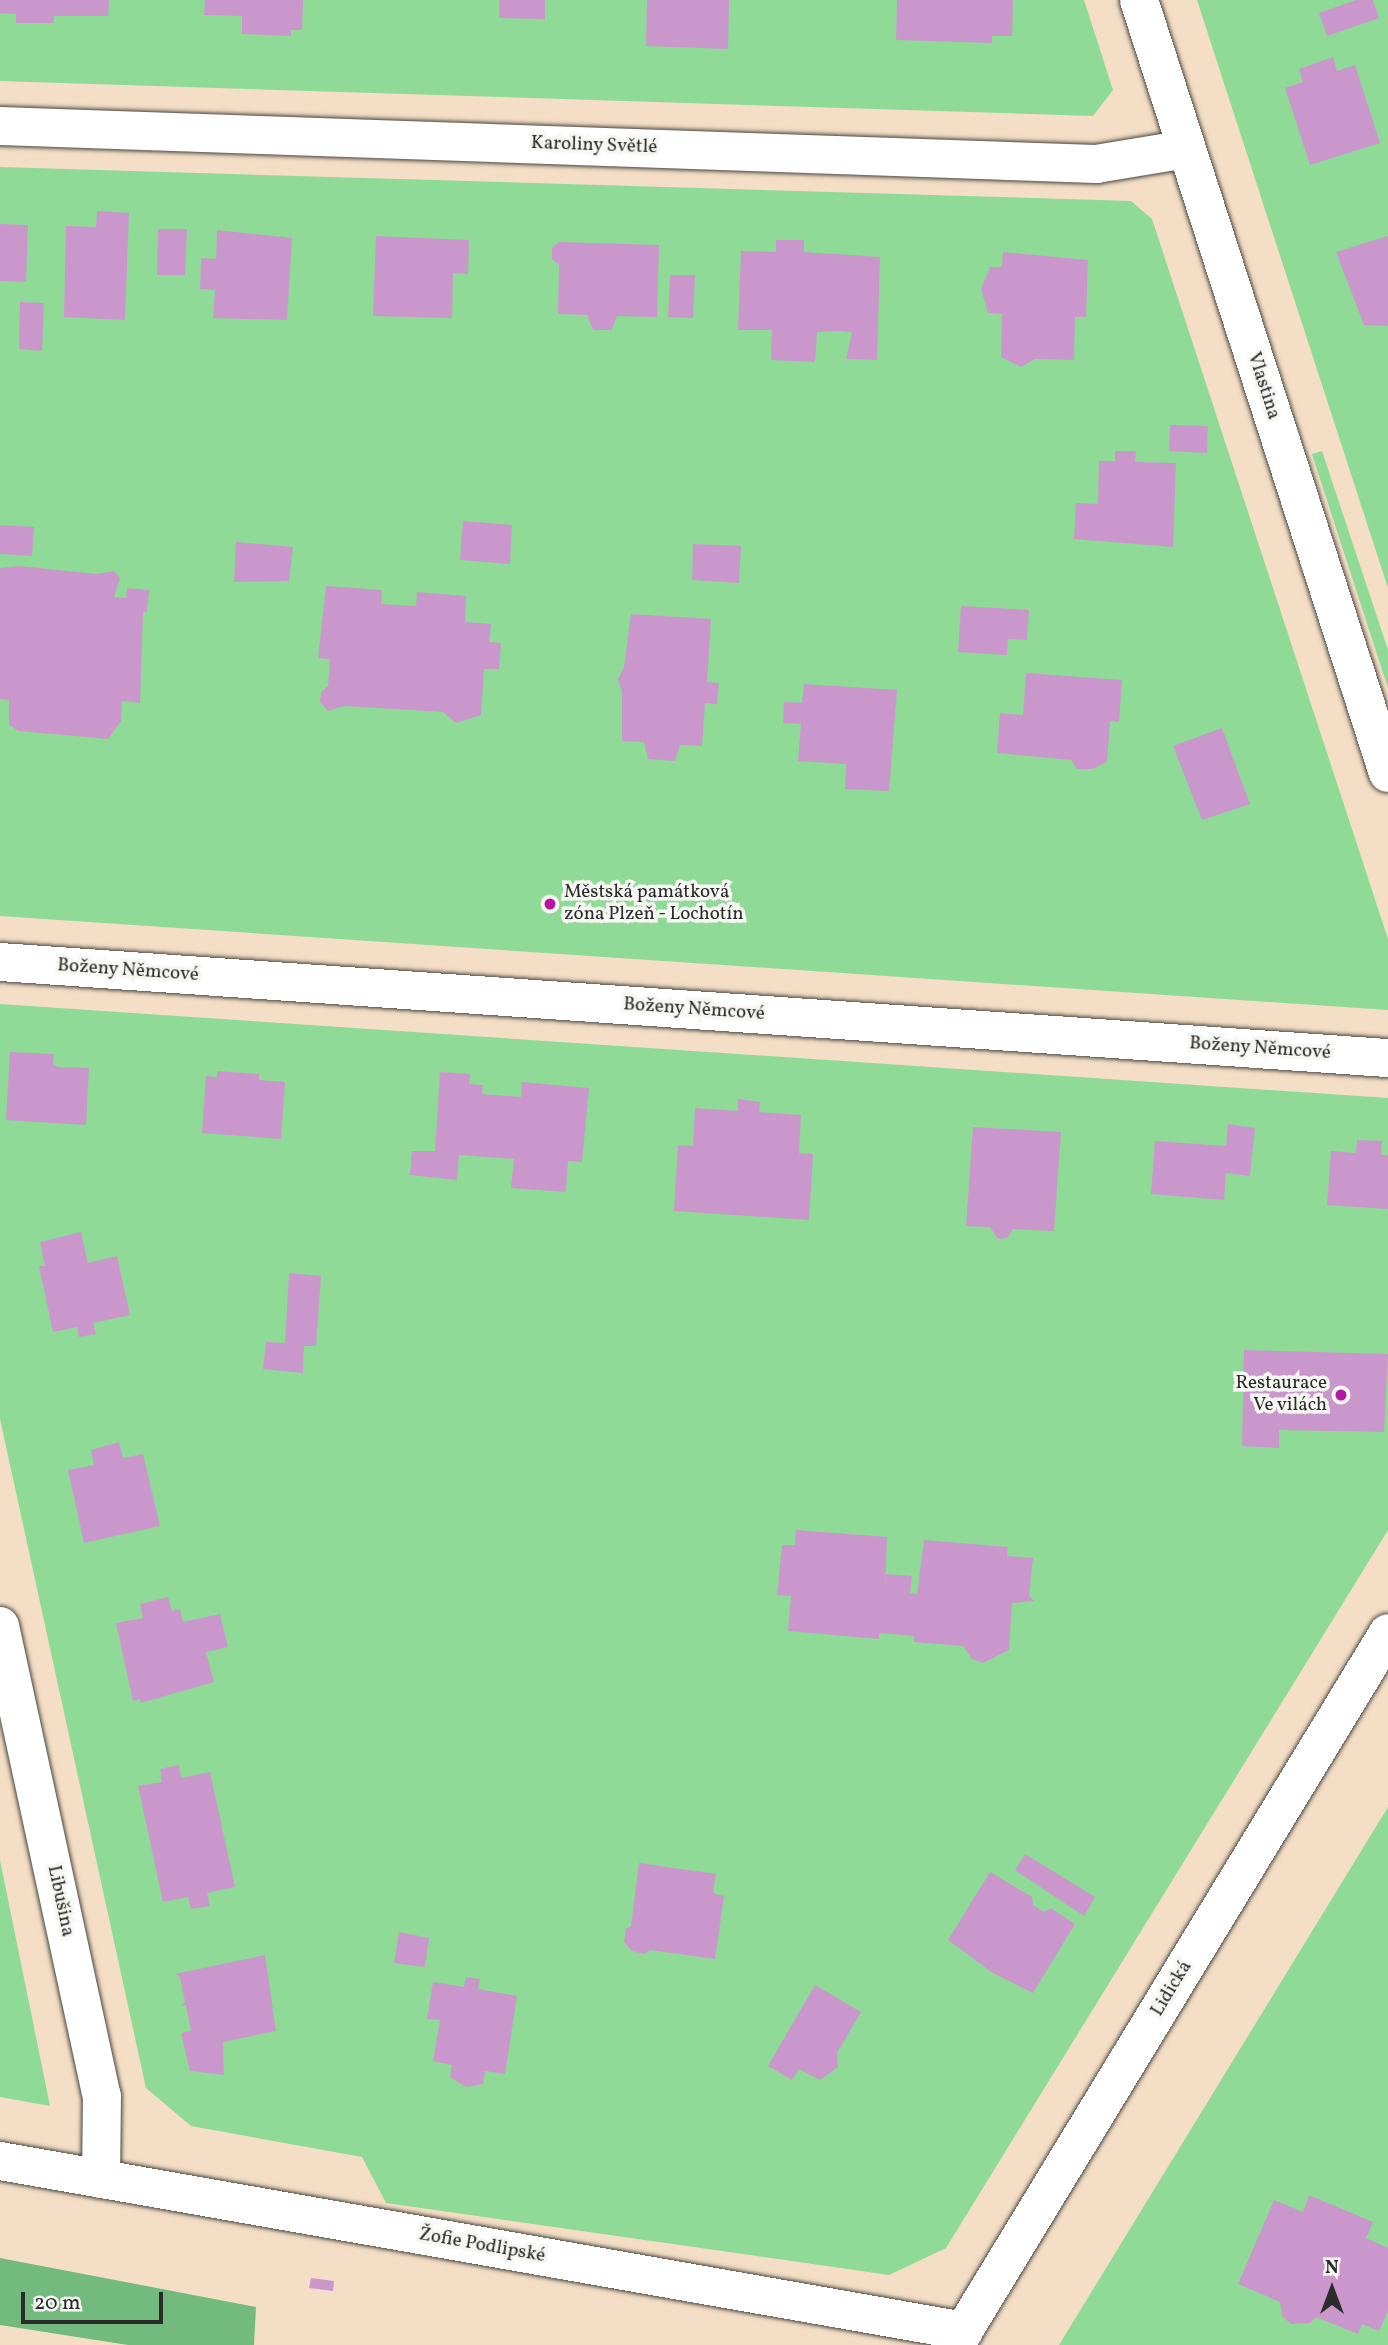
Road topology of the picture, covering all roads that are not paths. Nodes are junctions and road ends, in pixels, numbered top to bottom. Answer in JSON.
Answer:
{"nodes":[{"id":1,"x":1139,"y":0,"type":"edge"},
{"id":2,"x":0,"y":126,"type":"edge"},
{"id":3,"x":1187,"y":149,"type":"junction"},
{"id":4,"x":1388,"y":773,"type":"edge"},
{"id":5,"x":0,"y":962,"type":"edge"},
{"id":6,"x":1388,"y":1058,"type":"edge"},
{"id":7,"x":0,"y":1626,"type":"edge"},
{"id":8,"x":1388,"y":1633,"type":"edge"},
{"id":9,"x":0,"y":2161,"type":"edge"},
{"id":10,"x":101,"y":2179,"type":"junction"},
{"id":11,"x":960,"y":2338,"type":"edge"}],
"edges":[{"from":1,"to":3,"type":"street","name":"Vlastina"},
{"from":2,"to":3,"type":"street","name":"Karoliny Světlé"},
{"from":3,"to":4,"type":"street","name":"Vlastina"},
{"from":5,"to":6,"type":"street","name":"Boženy Němcové"},
{"from":7,"to":10,"type":"street","name":"Libušina"},
{"from":8,"to":11,"type":"street","name":"Lidická"},
{"from":9,"to":10,"type":"street","name":"Žofie Podlipské"},
{"from":10,"to":11,"type":"street","name":"Žofie Podlipské"}]}
